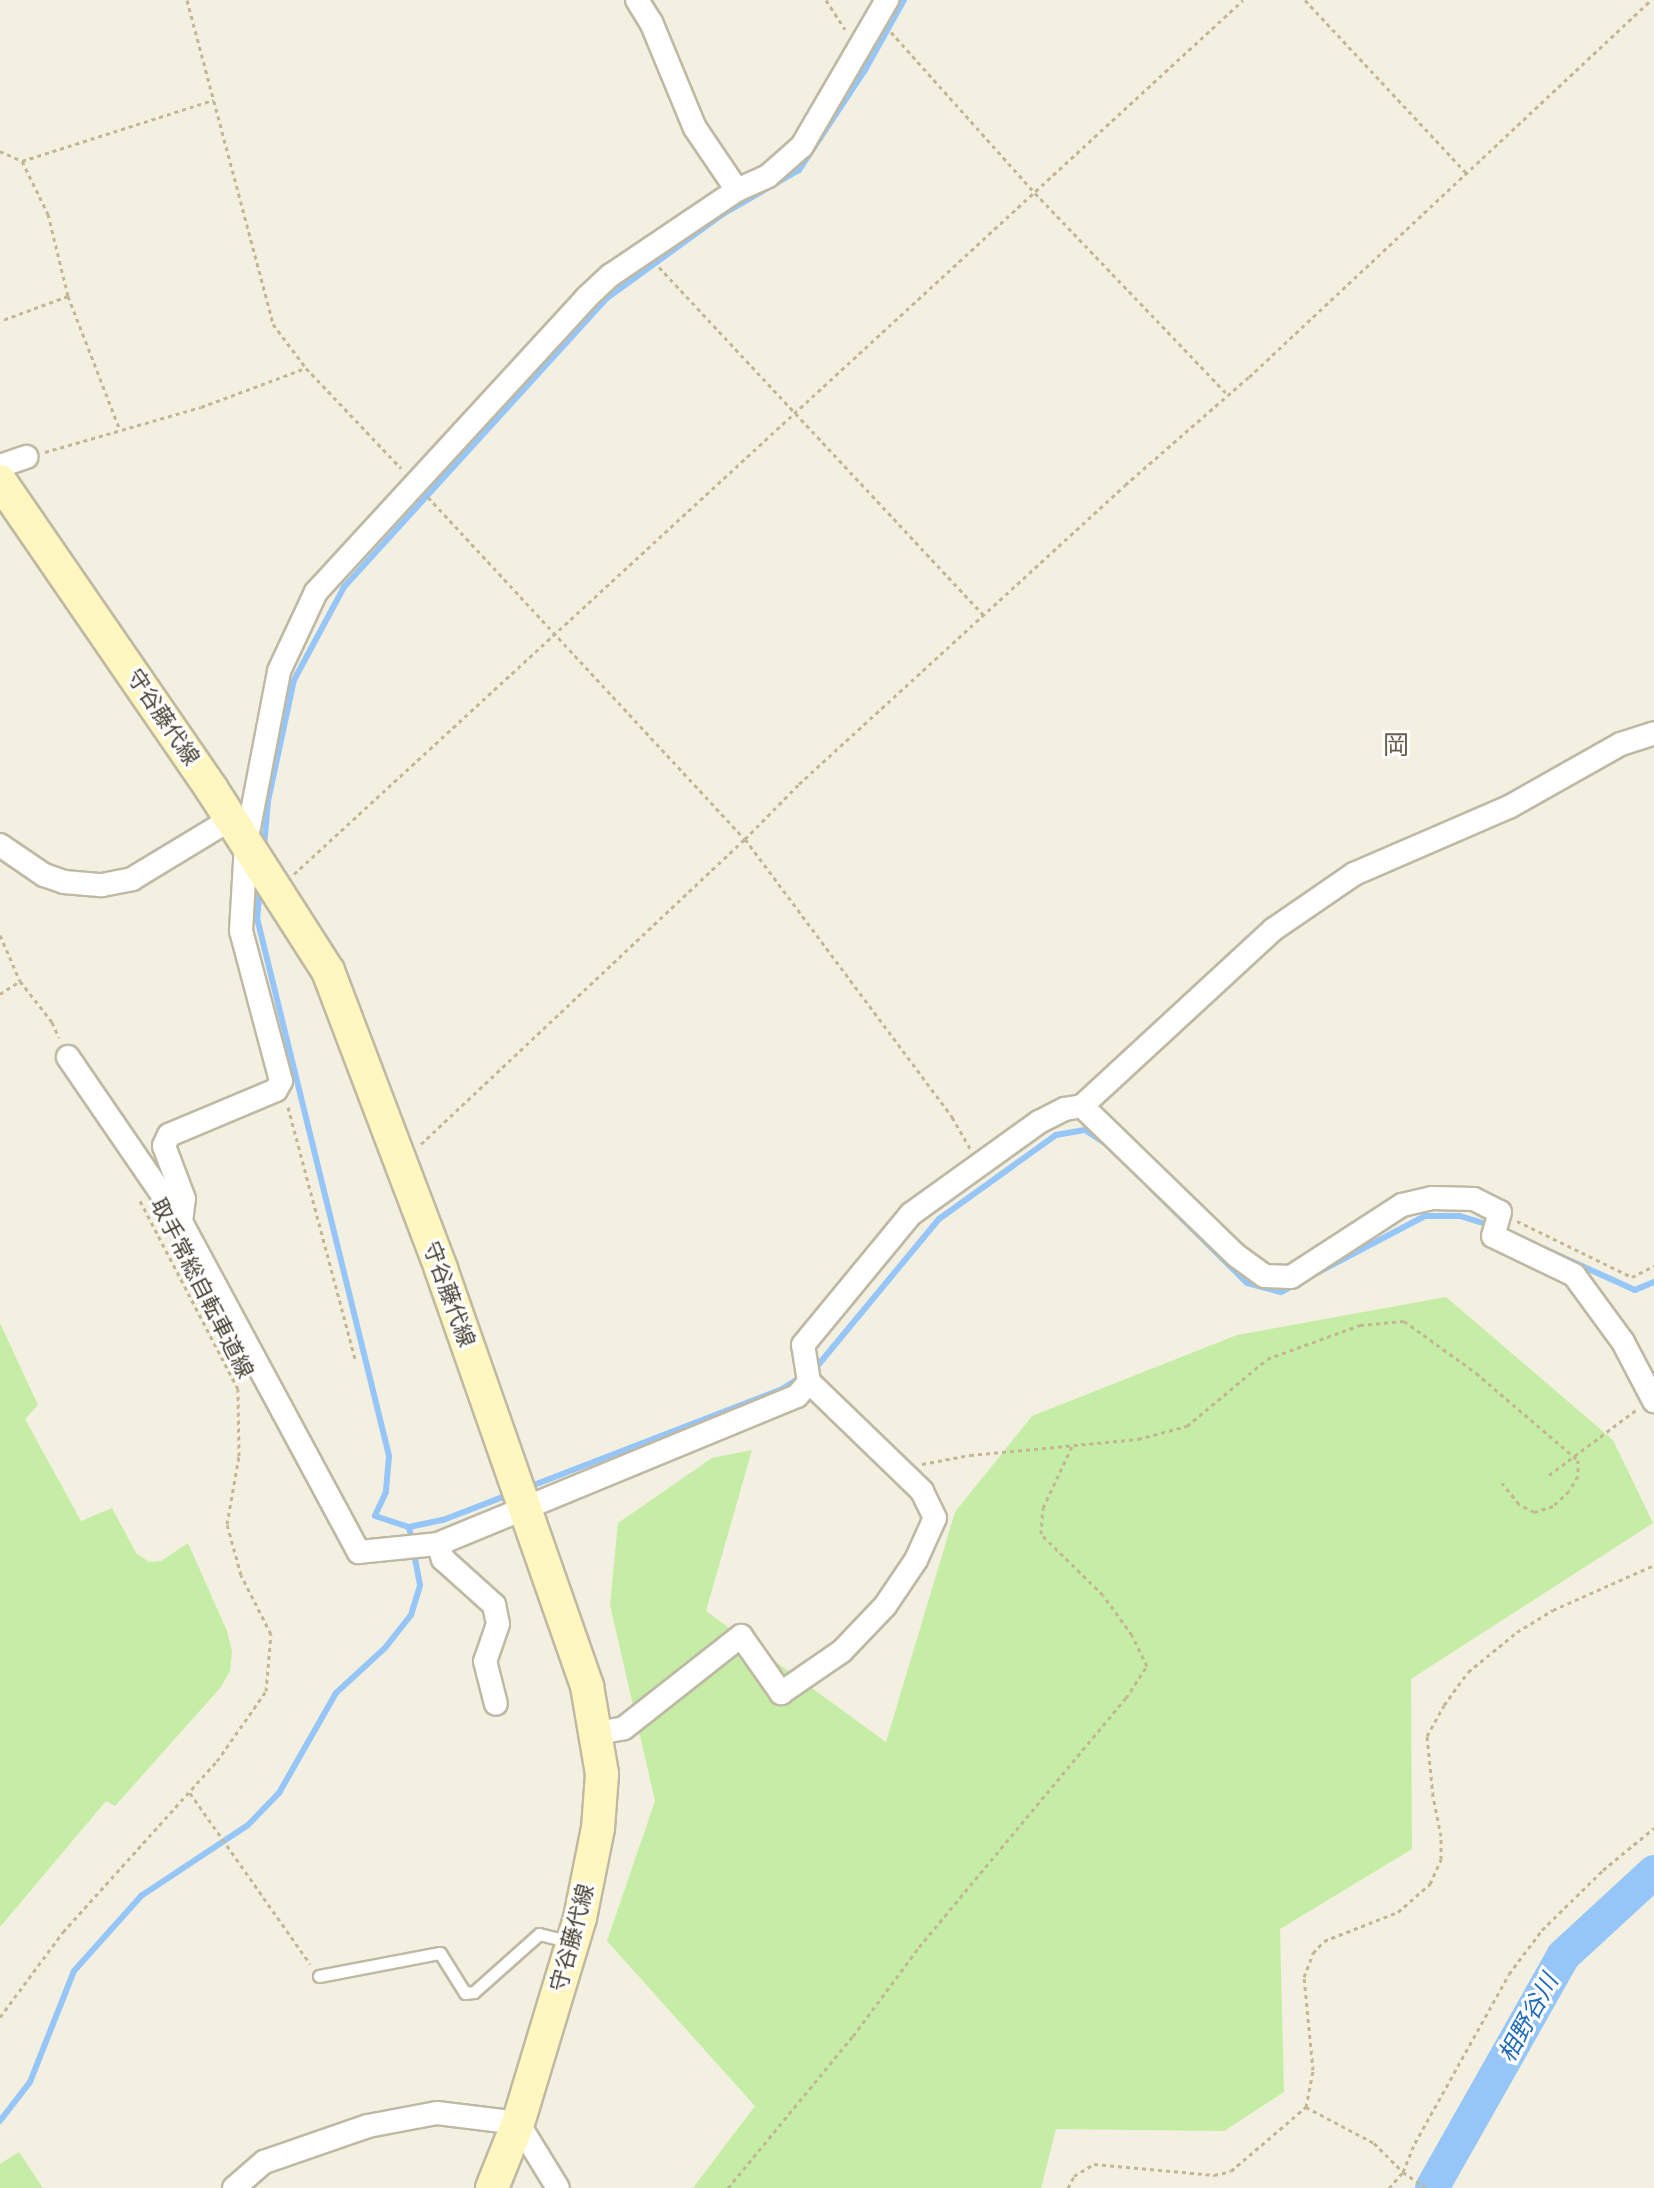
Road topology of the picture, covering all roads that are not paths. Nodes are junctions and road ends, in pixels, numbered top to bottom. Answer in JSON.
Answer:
{"nodes":[{"id":1,"x":637,"y":0,"type":"edge"},
{"id":2,"x":887,"y":0,"type":"edge"},
{"id":3,"x":737,"y":190,"type":"junction"},
{"id":4,"x":26,"y":457,"type":"road end"},
{"id":5,"x":0,"y":466,"type":"edge"},
{"id":6,"x":0,"y":481,"type":"edge"},
{"id":7,"x":1654,"y":733,"type":"edge"},
{"id":8,"x":242,"y":837,"type":"junction"},
{"id":9,"x":0,"y":845,"type":"edge"},
{"id":10,"x":68,"y":1057,"type":"road end"},
{"id":11,"x":1082,"y":1106,"type":"junction"},
{"id":12,"x":181,"y":1222,"type":"junction"},
{"id":13,"x":808,"y":1374,"type":"junction"},
{"id":14,"x":1653,"y":1400,"type":"edge"},
{"id":15,"x":520,"y":1497,"type":"junction"},
{"id":16,"x":432,"y":1545,"type":"junction"},
{"id":17,"x":496,"y":1704,"type":"dead end"},
{"id":18,"x":597,"y":1733,"type":"junction"},
{"id":19,"x":572,"y":1942,"type":"junction"},
{"id":20,"x":319,"y":1976,"type":"road end"},
{"id":21,"x":518,"y":2123,"type":"junction"},
{"id":22,"x":234,"y":2188,"type":"edge"},
{"id":23,"x":492,"y":2188,"type":"edge"},
{"id":24,"x":558,"y":2188,"type":"edge"}],
"edges":[{"from":1,"to":3,"type":"street"},
{"from":2,"to":3,"type":"street"},
{"from":3,"to":8,"type":"street"},
{"from":4,"to":5,"type":"street"},
{"from":6,"to":8,"type":"main road","name":"守谷藤代線"},
{"from":7,"to":11,"type":"street"},
{"from":8,"to":9,"type":"street"},
{"from":8,"to":12,"type":"street"},
{"from":8,"to":15,"type":"main road","name":"守谷藤代線"},
{"from":10,"to":12,"type":"street"},
{"from":11,"to":13,"type":"street"},
{"from":11,"to":14,"type":"street"},
{"from":12,"to":16,"type":"street"},
{"from":13,"to":15,"type":"street"},
{"from":13,"to":18,"type":"street"},
{"from":15,"to":16,"type":"street"},
{"from":15,"to":18,"type":"main road","name":"守谷藤代線"},
{"from":16,"to":17,"type":"street"},
{"from":18,"to":19,"type":"main road","name":"守谷藤代線"},
{"from":19,"to":20,"type":"lane"},
{"from":19,"to":21,"type":"main road","name":"守谷藤代線"},
{"from":21,"to":22,"type":"street"},
{"from":21,"to":23,"type":"main road","name":"守谷藤代線"},
{"from":21,"to":24,"type":"street"}]}
